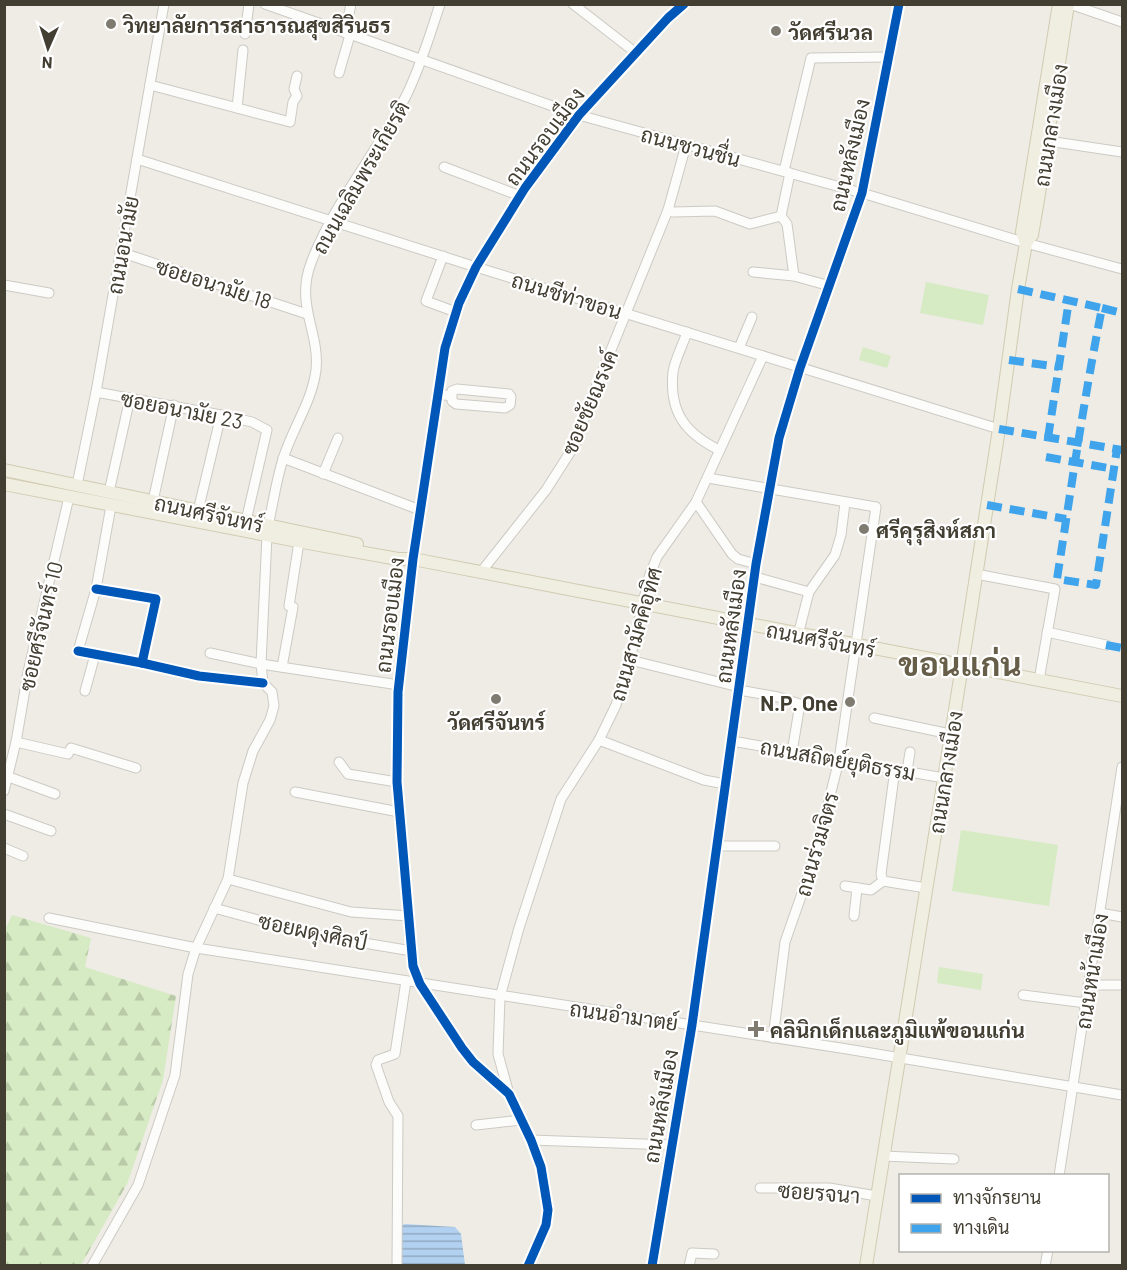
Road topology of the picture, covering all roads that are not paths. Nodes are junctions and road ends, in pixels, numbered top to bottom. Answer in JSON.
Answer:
{"nodes":[{"id":1,"x":164,"y":4,"type":"edge"},
{"id":2,"x":249,"y":4,"type":"edge"},
{"id":3,"x":265,"y":4,"type":"edge"},
{"id":4,"x":351,"y":4,"type":"edge"},
{"id":5,"x":440,"y":4,"type":"edge"},
{"id":6,"x":573,"y":4,"type":"edge"},
{"id":7,"x":684,"y":4,"type":"edge"},
{"id":8,"x":899,"y":4,"type":"edge"},
{"id":9,"x":1059,"y":4,"type":"edge"},
{"id":10,"x":1069,"y":4,"type":"edge"},
{"id":11,"x":1122,"y":22,"type":"edge"},
{"id":12,"x":245,"y":34,"type":"dead end"},
{"id":13,"x":348,"y":34,"type":"junction"},
{"id":14,"x":243,"y":50,"type":"dead end"},
{"id":15,"x":636,"y":53,"type":"junction"},
{"id":16,"x":890,"y":57,"type":"junction"},
{"id":17,"x":423,"y":59,"type":"junction"},
{"id":18,"x":339,"y":73,"type":"dead end"},
{"id":19,"x":297,"y":76,"type":"dead end"},
{"id":20,"x":150,"y":85,"type":"junction"},
{"id":21,"x":237,"y":108,"type":"junction"},
{"id":22,"x":579,"y":115,"type":"junction"},
{"id":23,"x":1043,"y":140,"type":"junction"},
{"id":24,"x":686,"y":145,"type":"junction"},
{"id":25,"x":1122,"y":152,"type":"edge"},
{"id":26,"x":137,"y":159,"type":"junction"},
{"id":27,"x":444,"y":166,"type":"dead end"},
{"id":28,"x":787,"y":172,"type":"junction"},
{"id":29,"x":862,"y":192,"type":"junction"},
{"id":30,"x":520,"y":196,"type":"junction"},
{"id":31,"x":668,"y":210,"type":"junction"},
{"id":32,"x":781,"y":216,"type":"junction"},
{"id":33,"x":332,"y":220,"type":"junction"},
{"id":34,"x":1026,"y":243,"type":"junction"},
{"id":35,"x":120,"y":252,"type":"junction"},
{"id":36,"x":443,"y":256,"type":"junction"},
{"id":37,"x":476,"y":267,"type":"junction"},
{"id":38,"x":1122,"y":268,"type":"edge"},
{"id":39,"x":753,"y":272,"type":"dead end"},
{"id":40,"x":794,"y":276,"type":"junction"},
{"id":41,"x":4,"y":285,"type":"edge"},
{"id":42,"x":830,"y":286,"type":"junction"},
{"id":43,"x":49,"y":293,"type":"dead end"},
{"id":44,"x":456,"y":312,"type":"junction"},
{"id":45,"x":307,"y":314,"type":"junction"},
{"id":46,"x":626,"y":314,"type":"junction"},
{"id":47,"x":752,"y":317,"type":"dead end"},
{"id":48,"x":687,"y":333,"type":"junction"},
{"id":49,"x":739,"y":348,"type":"junction"},
{"id":50,"x":763,"y":356,"type":"junction"},
{"id":51,"x":800,"y":368,"type":"junction"},
{"id":52,"x":96,"y":392,"type":"junction"},
{"id":53,"x":437,"y":394,"type":"junction"},
{"id":54,"x":452,"y":396,"type":"junction"},
{"id":55,"x":130,"y":398,"type":"junction"},
{"id":56,"x":174,"y":405,"type":"junction"},
{"id":57,"x":221,"y":415,"type":"junction"},
{"id":58,"x":999,"y":429,"type":"junction"},
{"id":59,"x":338,"y":438,"type":"dead end"},
{"id":60,"x":719,"y":450,"type":"junction"},
{"id":61,"x":283,"y":458,"type":"junction"},
{"id":62,"x":4,"y":470,"type":"edge"},
{"id":63,"x":323,"y":474,"type":"junction"},
{"id":64,"x":708,"y":478,"type":"junction"},
{"id":65,"x":4,"y":484,"type":"edge"},
{"id":66,"x":77,"y":485,"type":"junction"},
{"id":67,"x":770,"y":489,"type":"junction"},
{"id":68,"x":109,"y":492,"type":"junction"},
{"id":69,"x":72,"y":498,"type":"junction"},
{"id":70,"x":153,"y":501,"type":"junction"},
{"id":71,"x":696,"y":502,"type":"junction"},
{"id":72,"x":844,"y":503,"type":"junction"},
{"id":73,"x":111,"y":506,"type":"junction"},
{"id":74,"x":420,"y":510,"type":"junction"},
{"id":75,"x":206,"y":516,"type":"junction"},
{"id":76,"x":246,"y":521,"type":"junction"},
{"id":77,"x":267,"y":531,"type":"junction"},
{"id":78,"x":299,"y":542,"type":"junction"},
{"id":79,"x":413,"y":559,"type":"junction"},
{"id":80,"x":756,"y":564,"type":"junction"},
{"id":81,"x":481,"y":572,"type":"junction"},
{"id":82,"x":976,"y":574,"type":"junction"},
{"id":83,"x":755,"y":576,"type":"junction"},
{"id":84,"x":96,"y":590,"type":"junction"},
{"id":85,"x":809,"y":592,"type":"junction"},
{"id":86,"x":644,"y":604,"type":"junction"},
{"id":87,"x":749,"y":625,"type":"junction"},
{"id":88,"x":1047,"y":632,"type":"junction"},
{"id":89,"x":798,"y":635,"type":"junction"},
{"id":90,"x":1106,"y":645,"type":"dead end"},
{"id":91,"x":855,"y":646,"type":"junction"},
{"id":92,"x":210,"y":653,"type":"dead end"},
{"id":93,"x":95,"y":655,"type":"junction"},
{"id":94,"x":630,"y":660,"type":"junction"},
{"id":95,"x":142,"y":663,"type":"junction"},
{"id":96,"x":261,"y":664,"type":"junction"},
{"id":97,"x":962,"y":666,"type":"junction"},
{"id":98,"x":282,"y":667,"type":"junction"},
{"id":99,"x":1039,"y":680,"type":"junction"},
{"id":100,"x":263,"y":684,"type":"junction"},
{"id":101,"x":399,"y":685,"type":"junction"},
{"id":102,"x":739,"y":688,"type":"junction"},
{"id":103,"x":85,"y":691,"type":"dead end"},
{"id":104,"x":1122,"y":696,"type":"edge"},
{"id":105,"x":874,"y":718,"type":"dead end"},
{"id":106,"x":950,"y":735,"type":"junction"},
{"id":107,"x":599,"y":740,"type":"junction"},
{"id":108,"x":732,"y":741,"type":"junction"},
{"id":109,"x":16,"y":742,"type":"junction"},
{"id":110,"x":792,"y":752,"type":"junction"},
{"id":111,"x":910,"y":752,"type":"dead end"},
{"id":112,"x":839,"y":760,"type":"junction"},
{"id":113,"x":339,"y":762,"type":"dead end"},
{"id":114,"x":1122,"y":767,"type":"edge"},
{"id":115,"x":136,"y":768,"type":"dead end"},
{"id":116,"x":895,"y":769,"type":"junction"},
{"id":117,"x":907,"y":771,"type":"junction"},
{"id":118,"x":9,"y":777,"type":"junction"},
{"id":119,"x":944,"y":778,"type":"junction"},
{"id":120,"x":397,"y":783,"type":"junction"},
{"id":121,"x":725,"y":784,"type":"junction"},
{"id":122,"x":4,"y":791,"type":"edge"},
{"id":123,"x":295,"y":792,"type":"dead end"},
{"id":124,"x":55,"y":794,"type":"dead end"},
{"id":125,"x":399,"y":812,"type":"junction"},
{"id":126,"x":4,"y":814,"type":"edge"},
{"id":127,"x":51,"y":831,"type":"dead end"},
{"id":128,"x":716,"y":846,"type":"junction"},
{"id":129,"x":775,"y":846,"type":"dead end"},
{"id":130,"x":4,"y":848,"type":"edge"},
{"id":131,"x":23,"y":856,"type":"dead end"},
{"id":132,"x":228,"y":879,"type":"junction"},
{"id":133,"x":883,"y":881,"type":"junction"},
{"id":134,"x":846,"y":886,"type":"dead end"},
{"id":135,"x":857,"y":888,"type":"junction"},
{"id":136,"x":926,"y":888,"type":"junction"},
{"id":137,"x":214,"y":908,"type":"junction"},
{"id":138,"x":1100,"y":913,"type":"junction"},
{"id":139,"x":409,"y":916,"type":"junction"},
{"id":140,"x":854,"y":916,"type":"dead end"},
{"id":141,"x":1122,"y":917,"type":"edge"},
{"id":142,"x":49,"y":918,"type":"dead end"},
{"id":143,"x":196,"y":948,"type":"junction"},
{"id":144,"x":412,"y":951,"type":"junction"},
{"id":145,"x":406,"y":981,"type":"junction"},
{"id":146,"x":420,"y":984,"type":"junction"},
{"id":147,"x":1088,"y":985,"type":"junction"},
{"id":148,"x":1122,"y":985,"type":"edge"},
{"id":149,"x":1023,"y":995,"type":"dead end"},
{"id":150,"x":500,"y":997,"type":"junction"},
{"id":151,"x":1086,"y":1003,"type":"junction"},
{"id":152,"x":692,"y":1025,"type":"junction"},
{"id":153,"x":773,"y":1038,"type":"junction"},
{"id":154,"x":899,"y":1059,"type":"junction"},
{"id":155,"x":1073,"y":1086,"type":"junction"},
{"id":156,"x":509,"y":1094,"type":"junction"},
{"id":157,"x":1122,"y":1095,"type":"edge"},
{"id":158,"x":521,"y":1120,"type":"junction"},
{"id":159,"x":476,"y":1125,"type":"dead end"},
{"id":160,"x":531,"y":1140,"type":"junction"},
{"id":161,"x":671,"y":1145,"type":"junction"},
{"id":162,"x":883,"y":1156,"type":"junction"},
{"id":163,"x":954,"y":1159,"type":"dead end"},
{"id":164,"x":1059,"y":1174,"type":"edge"},
{"id":165,"x":760,"y":1188,"type":"dead end"},
{"id":166,"x":877,"y":1196,"type":"junction"},
{"id":167,"x":714,"y":1254,"type":"dead end"},
{"id":168,"x":92,"y":1266,"type":"edge"},
{"id":169,"x":397,"y":1266,"type":"edge"},
{"id":170,"x":528,"y":1266,"type":"edge"},
{"id":171,"x":652,"y":1266,"type":"edge"},
{"id":172,"x":690,"y":1266,"type":"edge"},
{"id":173,"x":866,"y":1266,"type":"edge"}],
"edges":[{"from":1,"to":20,"type":"street","name":"ถนนอนามัย"},
{"from":2,"to":12,"type":"street"},
{"from":3,"to":13,"type":"street","name":"ถนนชวนชื่น"},
{"from":4,"to":13,"type":"street"},
{"from":5,"to":17,"type":"street","name":"ถนนเฉลิมพระเกียรติ"},
{"from":6,"to":15,"type":"street"},
{"from":7,"to":15,"type":"street","name":"ถนนรอบเมือง"},
{"from":8,"to":16,"type":"street","name":"ถนนหลังเมือง"},
{"from":9,"to":23,"type":"main road","name":"ถนนกลางเมือง"},
{"from":10,"to":11,"type":"street"},
{"from":10,"to":23,"type":"main road","name":"ถนนกลางเมือง"},
{"from":13,"to":17,"type":"street","name":"ถนนชวนชื่น"},
{"from":13,"to":18,"type":"street"},
{"from":14,"to":21,"type":"street"},
{"from":15,"to":22,"type":"street","name":"ถนนรอบเมือง"},
{"from":16,"to":28,"type":"street"},
{"from":16,"to":29,"type":"street","name":"ถนนหลังเมือง"},
{"from":17,"to":22,"type":"street","name":"ถนนชวนชื่น"},
{"from":17,"to":33,"type":"street","name":"ถนนเฉลิมพระเกียรติ"},
{"from":19,"to":21,"type":"street"},
{"from":20,"to":21,"type":"street"},
{"from":20,"to":26,"type":"street","name":"ถนนอนามัย"},
{"from":22,"to":24,"type":"street","name":"ถนนชวนชื่น"},
{"from":22,"to":30,"type":"street","name":"ถนนรอบเมือง"},
{"from":23,"to":25,"type":"street"},
{"from":23,"to":34,"type":"main road","name":"ถนนกลางเมือง"},
{"from":24,"to":28,"type":"street","name":"ถนนชวนชื่น"},
{"from":24,"to":31,"type":"street","name":"ซอยชัยณรงค์"},
{"from":26,"to":33,"type":"street","name":"ถนนชีท่าขอน"},
{"from":26,"to":35,"type":"street","name":"ถนนอนามัย"},
{"from":27,"to":30,"type":"street"},
{"from":28,"to":29,"type":"street","name":"ถนนชวนชื่น"},
{"from":28,"to":32,"type":"street"},
{"from":29,"to":34,"type":"street","name":"ถนนชวนชื่น"},
{"from":29,"to":42,"type":"street","name":"ถนนหลังเมือง"},
{"from":30,"to":37,"type":"street","name":"ถนนรอบเมือง"},
{"from":31,"to":32,"type":"street"},
{"from":31,"to":46,"type":"street","name":"ซอยชัยณรงค์"},
{"from":32,"to":40,"type":"street"},
{"from":33,"to":36,"type":"street","name":"ถนนชีท่าขอน"},
{"from":33,"to":45,"type":"street","name":"ถนนเฉลิมพระเกียรติ"},
{"from":34,"to":38,"type":"street","name":"ถนนชวนชื่น"},
{"from":34,"to":58,"type":"main road","name":"ถนนกลางเมือง"},
{"from":35,"to":45,"type":"street","name":"ซอยอนามัย 18"},
{"from":35,"to":52,"type":"street","name":"ถนนอนามัย"},
{"from":36,"to":37,"type":"street","name":"ถนนชีท่าขอน"},
{"from":36,"to":44,"type":"street"},
{"from":37,"to":44,"type":"street","name":"ถนนรอบเมือง"},
{"from":37,"to":46,"type":"street","name":"ถนนชีท่าขอน"},
{"from":39,"to":40,"type":"street"},
{"from":40,"to":42,"type":"street"},
{"from":41,"to":43,"type":"street"},
{"from":42,"to":51,"type":"street","name":"ถนนหลังเมือง"},
{"from":44,"to":53,"type":"street","name":"ถนนรอบเมือง"},
{"from":45,"to":61,"type":"street","name":"ถนนเฉลิมพระเกียรติ"},
{"from":46,"to":48,"type":"street","name":"ถนนชีท่าขอน"},
{"from":46,"to":81,"type":"street","name":"ซอยชัยณรงค์"},
{"from":47,"to":49,"type":"street"},
{"from":48,"to":49,"type":"street","name":"ถนนชีท่าขอน"},
{"from":48,"to":60,"type":"street"},
{"from":49,"to":50,"type":"street","name":"ถนนชีท่าขอน"},
{"from":50,"to":51,"type":"street","name":"ถนนชีท่าขอน"},
{"from":50,"to":60,"type":"street","name":"ถนนสามัคคีอุทิศ"},
{"from":51,"to":58,"type":"street","name":"ถนนชีท่าขอน"},
{"from":51,"to":67,"type":"street","name":"ถนนหลังเมือง"},
{"from":52,"to":55,"type":"street","name":"ซอยอนามัย 23"},
{"from":52,"to":66,"type":"street","name":"ถนนอนามัย"},
{"from":53,"to":54,"type":"street"},
{"from":53,"to":74,"type":"street","name":"ถนนรอบเมือง"},
{"from":54,"to":54,"type":"street"},
{"from":55,"to":56,"type":"street","name":"ซอยอนามัย 23"},
{"from":55,"to":68,"type":"street"},
{"from":56,"to":57,"type":"street","name":"ซอยอนามัย 23"},
{"from":56,"to":70,"type":"street"},
{"from":57,"to":75,"type":"street"},
{"from":57,"to":76,"type":"street","name":"ซอยอนามัย 23"},
{"from":58,"to":82,"type":"main road","name":"ถนนกลางเมือง"},
{"from":59,"to":63,"type":"street"},
{"from":60,"to":64,"type":"street","name":"ถนนสามัคคีอุทิศ"},
{"from":61,"to":63,"type":"street"},
{"from":61,"to":77,"type":"street","name":"ถนนเฉลิมพระเกียรติ"},
{"from":62,"to":66,"type":"main road","name":"ถนนศรีจันทร์"},
{"from":63,"to":74,"type":"street"},
{"from":64,"to":67,"type":"street"},
{"from":64,"to":71,"type":"street","name":"ถนนสามัคคีอุทิศ"},
{"from":65,"to":69,"type":"main road","name":"ถนนศรีจันทร์"},
{"from":66,"to":68,"type":"main road","name":"ถนนศรีจันทร์"},
{"from":66,"to":69,"type":"main road"},
{"from":67,"to":72,"type":"street"},
{"from":67,"to":80,"type":"street","name":"ถนนหลังเมือง"},
{"from":68,"to":70,"type":"main road","name":"ถนนศรีจันทร์"},
{"from":69,"to":73,"type":"main road","name":"ถนนศรีจันทร์"},
{"from":69,"to":109,"type":"street","name":"ซอยศรีจันทร์ 10"},
{"from":70,"to":75,"type":"main road","name":"ถนนศรีจันทร์"},
{"from":71,"to":80,"type":"street"},
{"from":71,"to":86,"type":"street","name":"ถนนสามัคคีอุทิศ"},
{"from":72,"to":85,"type":"street"},
{"from":72,"to":91,"type":"street","name":"ถนนร่วมจิตร"},
{"from":73,"to":75,"type":"main road","name":"ถนนศรีจันทร์"},
{"from":73,"to":84,"type":"street"},
{"from":74,"to":79,"type":"street","name":"ถนนรอบเมือง"},
{"from":75,"to":76,"type":"main road","name":"ถนนศรีจันทร์"},
{"from":75,"to":77,"type":"main road","name":"ถนนศรีจันทร์"},
{"from":76,"to":77,"type":"main road","name":"ถนนศรีจันทร์"},
{"from":77,"to":78,"type":"main road","name":"ถนนศรีจันทร์"},
{"from":77,"to":79,"type":"main road","name":"ถนนศรีจันทร์"},
{"from":77,"to":96,"type":"street","name":"ถนนเฉลิมพระเกียรติ"},
{"from":78,"to":79,"type":"main road","name":"ถนนศรีจันทร์"},
{"from":78,"to":98,"type":"street"},
{"from":79,"to":81,"type":"main road","name":"ถนนศรีจันทร์"},
{"from":79,"to":101,"type":"street","name":"ถนนรอบเมือง"},
{"from":80,"to":83,"type":"street","name":"ถนนหลังเมือง"},
{"from":81,"to":86,"type":"main road","name":"ถนนศรีจันทร์"},
{"from":82,"to":88,"type":"street"},
{"from":82,"to":97,"type":"main road","name":"ถนนกลางเมือง"},
{"from":83,"to":85,"type":"street"},
{"from":83,"to":87,"type":"street","name":"ถนนหลังเมือง"},
{"from":84,"to":93,"type":"street"},
{"from":84,"to":95,"type":"street"},
{"from":85,"to":89,"type":"street"},
{"from":86,"to":87,"type":"main road","name":"ถนนศรีจันทร์"},
{"from":86,"to":94,"type":"street","name":"ถนนสามัคคีอุทิศ"},
{"from":87,"to":89,"type":"main road","name":"ถนนศรีจันทร์"},
{"from":87,"to":102,"type":"street","name":"ถนนหลังเมือง"},
{"from":88,"to":90,"type":"street"},
{"from":88,"to":99,"type":"street"},
{"from":89,"to":91,"type":"main road","name":"ถนนศรีจันทร์"},
{"from":91,"to":97,"type":"main road","name":"ถนนศรีจันทร์"},
{"from":91,"to":112,"type":"street","name":"ถนนร่วมจิตร"},
{"from":92,"to":96,"type":"street"},
{"from":93,"to":95,"type":"street"},
{"from":93,"to":103,"type":"street"},
{"from":94,"to":102,"type":"street"},
{"from":94,"to":107,"type":"street","name":"ถนนสามัคคีอุทิศ"},
{"from":95,"to":100,"type":"street"},
{"from":96,"to":98,"type":"street"},
{"from":96,"to":100,"type":"street","name":"ถนนเฉลิมพระเกียรติ"},
{"from":97,"to":99,"type":"main road","name":"ถนนศรีจันทร์"},
{"from":97,"to":106,"type":"main road","name":"ถนนกลางเมือง"},
{"from":98,"to":101,"type":"street"},
{"from":99,"to":104,"type":"main road","name":"ถนนศรีจันทร์"},
{"from":100,"to":132,"type":"street","name":"ถนนเฉลิมพระเกียรติ"},
{"from":101,"to":120,"type":"street","name":"ถนนรอบเมือง"},
{"from":102,"to":108,"type":"street","name":"ถนนหลังเมือง"},
{"from":102,"to":110,"type":"street"},
{"from":105,"to":106,"type":"street"},
{"from":106,"to":119,"type":"main road","name":"ถนนกลางเมือง"},
{"from":107,"to":121,"type":"street"},
{"from":107,"to":150,"type":"street","name":"ถนนสามัคคีอุทิศ"},
{"from":108,"to":110,"type":"street","name":"ถนนสถิตย์ยุติธรรม"},
{"from":108,"to":121,"type":"street","name":"ถนนหลังเมือง"},
{"from":109,"to":115,"type":"street"},
{"from":109,"to":118,"type":"street","name":"ซอยศรีจันทร์ 10"},
{"from":110,"to":112,"type":"street","name":"ถนนสถิตย์ยุติธรรม"},
{"from":111,"to":117,"type":"street"},
{"from":112,"to":116,"type":"street","name":"ถนนสถิตย์ยุติธรรม"},
{"from":112,"to":153,"type":"street","name":"ถนนร่วมจิตร"},
{"from":113,"to":120,"type":"street"},
{"from":114,"to":138,"type":"street","name":"ถนนหน้าเมือง"},
{"from":116,"to":117,"type":"street","name":"ถนนสถิตย์ยุติธรรม"},
{"from":116,"to":133,"type":"street"},
{"from":117,"to":119,"type":"street","name":"ถนนสถิตย์ยุติธรรม"},
{"from":118,"to":122,"type":"street","name":"ซอยศรีจันทร์ 10"},
{"from":118,"to":124,"type":"street"},
{"from":119,"to":136,"type":"main road","name":"ถนนกลางเมือง"},
{"from":120,"to":125,"type":"street","name":"ถนนรอบเมือง"},
{"from":121,"to":128,"type":"street","name":"ถนนหลังเมือง"},
{"from":123,"to":125,"type":"street"},
{"from":125,"to":139,"type":"street","name":"ถนนรอบเมือง"},
{"from":126,"to":127,"type":"street"},
{"from":128,"to":129,"type":"street"},
{"from":128,"to":152,"type":"street","name":"ถนนหลังเมือง"},
{"from":130,"to":131,"type":"street"},
{"from":132,"to":137,"type":"street","name":"ถนนเฉลิมพระเกียรติ"},
{"from":132,"to":139,"type":"street"},
{"from":133,"to":135,"type":"street"},
{"from":133,"to":136,"type":"street"},
{"from":134,"to":135,"type":"street"},
{"from":135,"to":140,"type":"street"},
{"from":136,"to":154,"type":"main road","name":"ถนนกลางเมือง"},
{"from":137,"to":143,"type":"street","name":"ถนนเฉลิมพระเกียรติ"},
{"from":137,"to":144,"type":"street","name":"ซอยผดุงศิลป์"},
{"from":138,"to":141,"type":"street"},
{"from":138,"to":147,"type":"street","name":"ถนนหน้าเมือง"},
{"from":139,"to":144,"type":"street","name":"ถนนรอบเมือง"},
{"from":142,"to":143,"type":"street","name":"ถนนอำมาตย์"},
{"from":143,"to":145,"type":"street","name":"ถนนอำมาตย์"},
{"from":143,"to":168,"type":"street","name":"ถนนเฉลิมพระเกียรติ"},
{"from":144,"to":146,"type":"street","name":"ถนนรอบเมือง"},
{"from":145,"to":146,"type":"street","name":"ถนนอำมาตย์"},
{"from":145,"to":169,"type":"street"},
{"from":146,"to":150,"type":"street","name":"ถนนอำมาตย์"},
{"from":146,"to":156,"type":"street","name":"ถนนรอบเมือง"},
{"from":147,"to":148,"type":"street"},
{"from":147,"to":151,"type":"street","name":"ถนนหน้าเมือง"},
{"from":149,"to":151,"type":"street"},
{"from":150,"to":152,"type":"street","name":"ถนนอำมาตย์"},
{"from":150,"to":156,"type":"street","name":"ถนนสามัคคีอุทิศ"},
{"from":151,"to":155,"type":"street","name":"ถนนหน้าเมือง"},
{"from":152,"to":153,"type":"street","name":"ถนนอำมาตย์"},
{"from":152,"to":161,"type":"street","name":"ถนนหลังเมือง"},
{"from":153,"to":154,"type":"street","name":"ถนนอำมาตย์"},
{"from":154,"to":155,"type":"street","name":"ถนนอำมาตย์"},
{"from":154,"to":162,"type":"main road","name":"ถนนกลางเมือง"},
{"from":155,"to":157,"type":"street","name":"ถนนอำมาตย์"},
{"from":155,"to":164,"type":"street","name":"ถนนหน้าเมือง"},
{"from":156,"to":158,"type":"street","name":"ถนนรอบเมือง"},
{"from":158,"to":159,"type":"street"},
{"from":158,"to":160,"type":"street","name":"ถนนรอบเมือง"},
{"from":160,"to":161,"type":"street"},
{"from":160,"to":170,"type":"street","name":"ถนนรอบเมือง"},
{"from":161,"to":171,"type":"street","name":"ถนนหลังเมือง"},
{"from":162,"to":163,"type":"street"},
{"from":162,"to":166,"type":"main road","name":"ถนนกลางเมือง"},
{"from":165,"to":166,"type":"street","name":"ซอยรจนา"},
{"from":166,"to":173,"type":"main road","name":"ถนนกลางเมือง"},
{"from":167,"to":172,"type":"street"}]}
